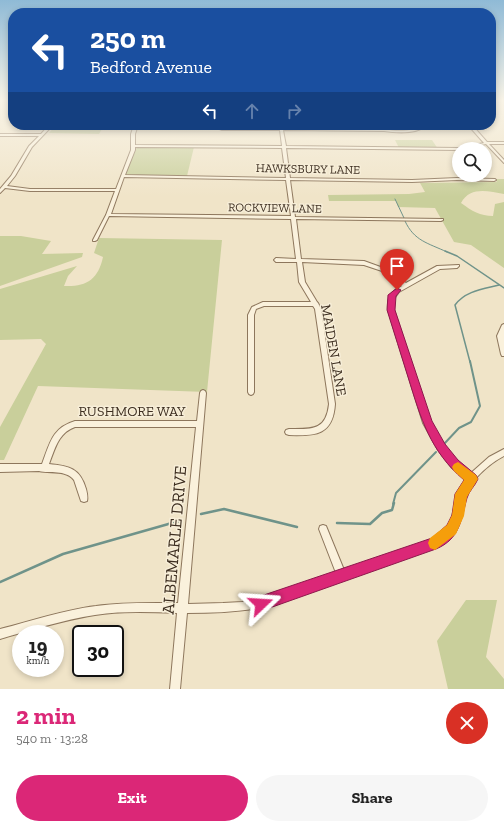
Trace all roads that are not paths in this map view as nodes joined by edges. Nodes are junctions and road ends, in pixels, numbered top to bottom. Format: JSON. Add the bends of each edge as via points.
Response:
{"nodes":[{"id":1,"x":133,"y":133,"type":"edge"},
{"id":2,"x":282,"y":133,"type":"edge"},
{"id":3,"x":478,"y":133,"type":"edge"},
{"id":4,"x":0,"y":135,"type":"edge"},
{"id":5,"x":41,"y":135,"type":"joint"},
{"id":6,"x":486,"y":142,"type":"edge"},
{"id":7,"x":492,"y":143,"type":"edge"},
{"id":8,"x":504,"y":143,"type":"edge"},
{"id":9,"x":134,"y":146,"type":"junction"},
{"id":10,"x":284,"y":148,"type":"junction"},
{"id":11,"x":452,"y":149,"type":"edge"},
{"id":12,"x":492,"y":149,"type":"edge"},
{"id":13,"x":504,"y":162,"type":"edge"},
{"id":14,"x":122,"y":176,"type":"junction"},
{"id":15,"x":287,"y":179,"type":"junction"},
{"id":16,"x":494,"y":180,"type":"dead end"},
{"id":17,"x":5,"y":187,"type":"junction"},
{"id":18,"x":117,"y":190,"type":"junction"},
{"id":19,"x":0,"y":192,"type":"edge"},
{"id":20,"x":108,"y":214,"type":"junction"},
{"id":21,"x":293,"y":218,"type":"junction"},
{"id":22,"x":441,"y":220,"type":"dead end"},
{"id":23,"x":95,"y":240,"type":"dead end"},
{"id":24,"x":276,"y":260,"type":"dead end"},
{"id":25,"x":299,"y":260,"type":"junction"},
{"id":26,"x":457,"y":266,"type":"dead end"},
{"id":27,"x":405,"y":285,"type":"junction"},
{"id":28,"x":316,"y":304,"type":"junction"},
{"id":29,"x":504,"y":326,"type":"edge"},
{"id":30,"x":504,"y":354,"type":"edge"},
{"id":31,"x":251,"y":392,"type":"dead end"},
{"id":32,"x":203,"y":393,"type":"dead end"},
{"id":33,"x":199,"y":424,"type":"junction"},
{"id":34,"x":289,"y":432,"type":"dead end"},
{"id":35,"x":504,"y":452,"type":"edge"},
{"id":36,"x":0,"y":468,"type":"edge"},
{"id":37,"x":44,"y":469,"type":"junction"},
{"id":38,"x":472,"y":479,"type":"junction"},
{"id":39,"x":84,"y":498,"type":"dead end"},
{"id":40,"x":323,"y":529,"type":"dead end"},
{"id":41,"x":341,"y":574,"type":"junction"},
{"id":42,"x":182,"y":608,"type":"junction"},
{"id":43,"x":0,"y":634,"type":"edge"},
{"id":44,"x":175,"y":689,"type":"edge"}],
"edges":[{"from":1,"to":9,"type":"street"},
{"from":2,"to":10,"type":"street","name":"MAIDEN LANE"},
{"from":3,"to":6,"type":"street"},
{"from":4,"to":5,"type":"street"},
{"from":5,"to":17,"type":"street","via":[[26,153],[16,173]]},
{"from":7,"to":8,"type":"street"},
{"from":9,"to":10,"type":"street"},
{"from":9,"to":14,"type":"street"},
{"from":10,"to":11,"type":"street"},
{"from":10,"to":15,"type":"street","name":"MAIDEN LANE"},
{"from":12,"to":13,"type":"street"},
{"from":14,"to":15,"type":"street","name":"HAWKSBURY LANE"},
{"from":14,"to":18,"type":"street"},
{"from":15,"to":16,"type":"street","name":"HAWKSBURY LANE"},
{"from":15,"to":21,"type":"street","name":"MAIDEN LANE"},
{"from":17,"to":18,"type":"street","via":[[30,190]]},
{"from":17,"to":19,"type":"street"},
{"from":18,"to":20,"type":"street"},
{"from":20,"to":21,"type":"street","name":"ROCKVIEW LANE"},
{"from":20,"to":23,"type":"street"},
{"from":21,"to":22,"type":"street","name":"ROCKVIEW LANE"},
{"from":21,"to":25,"type":"street","name":"MAIDEN LANE"},
{"from":24,"to":25,"type":"street"},
{"from":25,"to":27,"type":"street","via":[[371,264]]},
{"from":25,"to":28,"type":"street","name":"MAIDEN LANE","via":[[302,282]]},
{"from":26,"to":27,"type":"street","via":[[439,267]]},
{"from":27,"to":38,"type":"street","via":[[392,295],[391,310],[427,423],[441,448],[454,464]]},
{"from":28,"to":31,"type":"street","via":[[263,304],[252,310]]},
{"from":28,"to":34,"type":"street","name":"MAIDEN LANE","via":[[332,398],[331,416],[328,423],[319,429],[306,433]]},
{"from":29,"to":30,"type":"street","via":[[500,336]]},
{"from":32,"to":33,"type":"street","name":"ALBEMARLE DRIVE"},
{"from":33,"to":37,"type":"street","name":"RUSHMORE WAY","via":[[67,425],[57,434]]},
{"from":33,"to":42,"type":"street","name":"ALBEMARLE DRIVE"},
{"from":35,"to":38,"type":"street","via":[[493,456]]},
{"from":36,"to":37,"type":"street"},
{"from":37,"to":39,"type":"street","via":[[61,470],[75,475]]},
{"from":38,"to":41,"type":"street","via":[[462,494],[458,516],[452,529],[436,543]]},
{"from":40,"to":41,"type":"street"},
{"from":41,"to":42,"type":"street","via":[[261,604]]},
{"from":42,"to":43,"type":"street","via":[[102,610]]},
{"from":42,"to":44,"type":"street","name":"ALBEMARLE DRIVE"}]}
